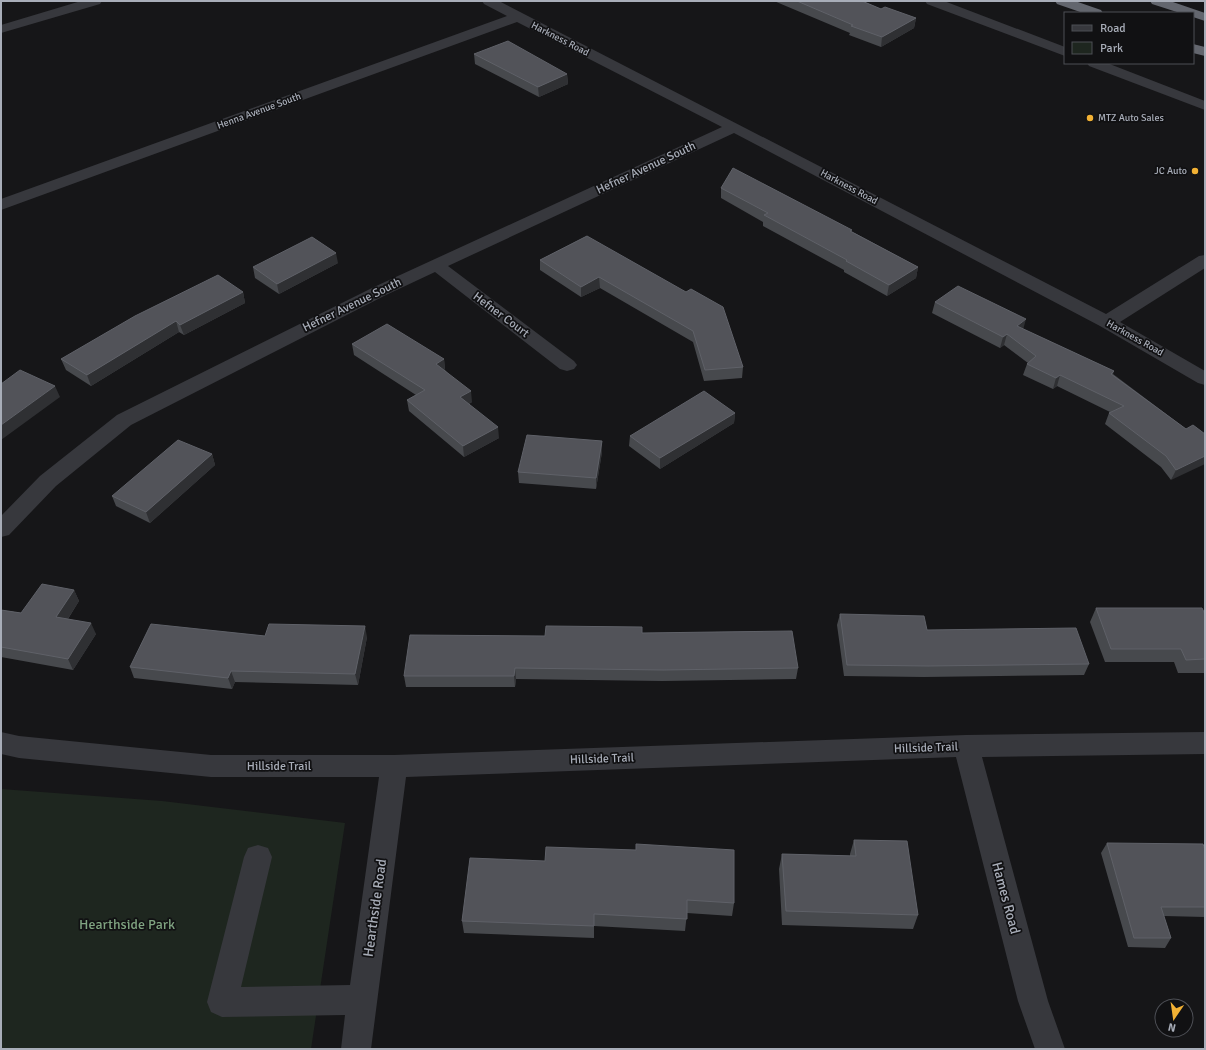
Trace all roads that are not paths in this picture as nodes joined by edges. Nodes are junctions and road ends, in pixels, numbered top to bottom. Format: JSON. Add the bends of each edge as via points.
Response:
{"nodes":[{"id":1,"x":94,"y":1,"type":"edge"},
{"id":2,"x":489,"y":1,"type":"edge"},
{"id":3,"x":932,"y":1,"type":"edge"},
{"id":4,"x":1062,"y":1,"type":"edge"},
{"id":5,"x":1157,"y":1,"type":"edge"},
{"id":6,"x":1093,"y":12,"type":"edge"},
{"id":7,"x":1190,"y":12,"type":"edge"},
{"id":8,"x":1194,"y":13,"type":"edge"},
{"id":9,"x":518,"y":17,"type":"junction"},
{"id":10,"x":1205,"y":17,"type":"edge"},
{"id":11,"x":1,"y":29,"type":"edge"},
{"id":12,"x":1194,"y":48,"type":"edge"},
{"id":13,"x":1064,"y":52,"type":"edge"},
{"id":14,"x":1205,"y":52,"type":"edge"},
{"id":15,"x":1097,"y":64,"type":"edge"},
{"id":16,"x":1205,"y":106,"type":"edge"},
{"id":17,"x":734,"y":127,"type":"junction"},
{"id":18,"x":1,"y":205,"type":"edge"},
{"id":19,"x":1205,"y":260,"type":"edge"},
{"id":20,"x":436,"y":265,"type":"junction"},
{"id":21,"x":1107,"y":322,"type":"junction"},
{"id":22,"x":567,"y":365,"type":"dead end"},
{"id":23,"x":1205,"y":379,"type":"edge"},
{"id":24,"x":1,"y":529,"type":"edge"},
{"id":25,"x":1205,"y":742,"type":"edge"},
{"id":26,"x":1,"y":743,"type":"edge"},
{"id":27,"x":966,"y":746,"type":"junction"},
{"id":28,"x":394,"y":766,"type":"junction"},
{"id":29,"x":258,"y":857,"type":"dead end"},
{"id":30,"x":362,"y":1000,"type":"junction"},
{"id":31,"x":356,"y":1049,"type":"edge"},
{"id":32,"x":1050,"y":1049,"type":"edge"}],
"edges":[{"from":1,"to":11,"type":"street"},
{"from":2,"to":9,"type":"street","name":"Harkness Road"},
{"from":3,"to":13,"type":"street"},
{"from":4,"to":6,"type":"highway"},
{"from":5,"to":7,"type":"highway"},
{"from":8,"to":10,"type":"highway"},
{"from":9,"to":17,"type":"street","name":"Harkness Road"},
{"from":9,"to":18,"type":"street","name":"Henna Avenue South"},
{"from":12,"to":14,"type":"highway"},
{"from":15,"to":16,"type":"street"},
{"from":17,"to":20,"type":"street","name":"Hefner Avenue South"},
{"from":17,"to":21,"type":"street","name":"Harkness Road"},
{"from":19,"to":21,"type":"street"},
{"from":20,"to":22,"type":"street","name":"Hefner Court"},
{"from":20,"to":24,"type":"street","name":"Hefner Avenue South","via":[[373,294],[124,420],[48,481]]},
{"from":21,"to":23,"type":"street","name":"Harkness Road"},
{"from":25,"to":27,"type":"street","name":"Hillside Trail"},
{"from":26,"to":28,"type":"street","name":"Hillside Trail","via":[[19,747],[211,766]]},
{"from":27,"to":28,"type":"street","name":"Hillside Trail"},
{"from":27,"to":32,"type":"street","name":"Hames Road","via":[[1033,1001]]},
{"from":28,"to":30,"type":"street","name":"Hearthside Road"},
{"from":29,"to":30,"type":"street","via":[[222,1002]]},
{"from":30,"to":31,"type":"street","name":"Hearthside Road"}]}
